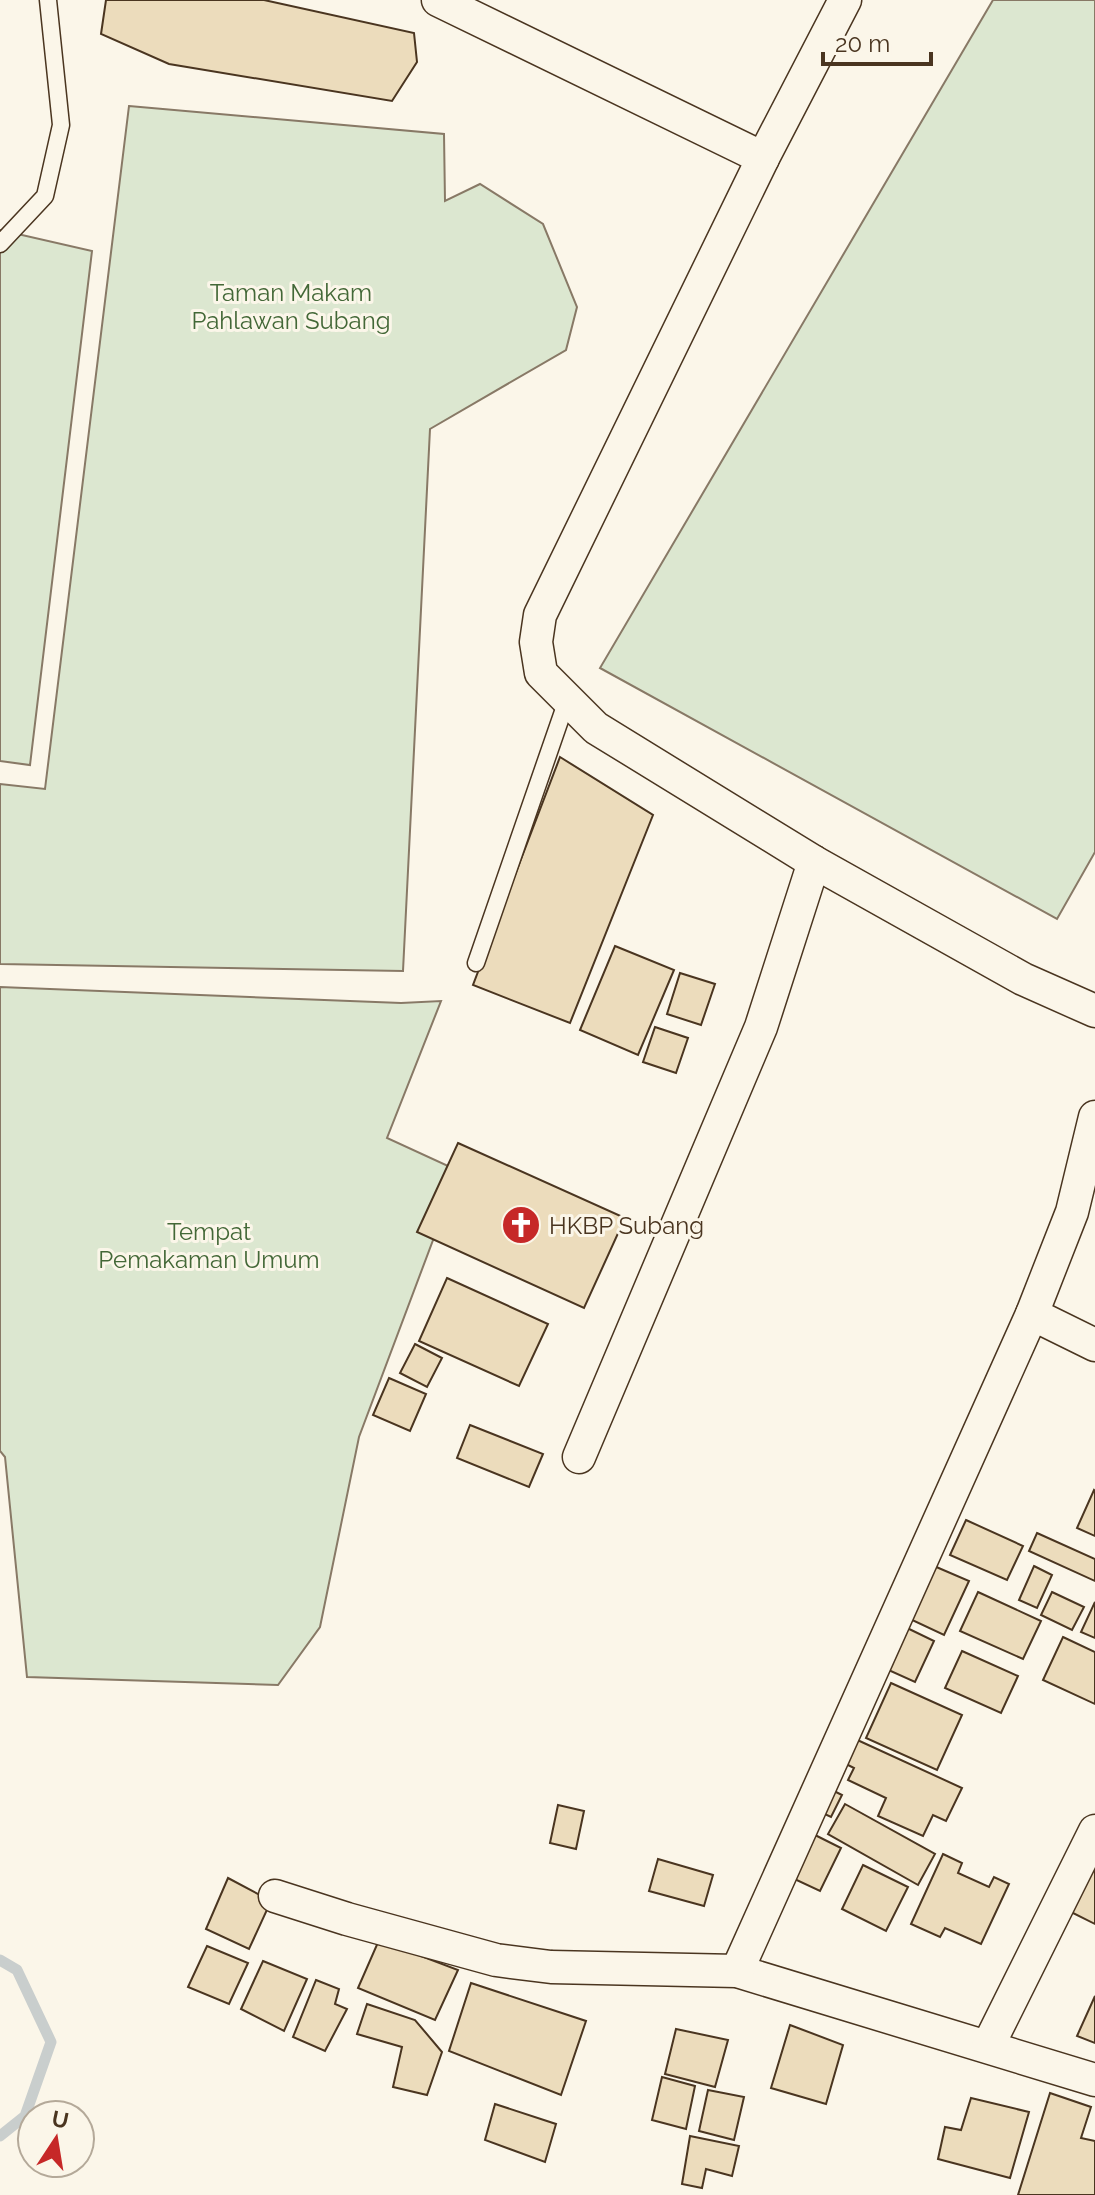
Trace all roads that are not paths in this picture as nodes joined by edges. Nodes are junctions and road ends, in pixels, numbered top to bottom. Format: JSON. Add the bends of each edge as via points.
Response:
{"nodes":[{"id":1,"x":48,"y":0,"type":"edge"},
{"id":2,"x":438,"y":0,"type":"edge"},
{"id":3,"x":845,"y":0,"type":"edge"},
{"id":4,"x":763,"y":158,"type":"junction"},
{"id":5,"x":0,"y":244,"type":"edge"},
{"id":6,"x":567,"y":700,"type":"junction"},
{"id":7,"x":814,"y":862,"type":"junction"},
{"id":8,"x":476,"y":963,"type":"dead end"},
{"id":9,"x":1095,"y":1011,"type":"edge"},
{"id":10,"x":1095,"y":1117,"type":"edge"},
{"id":11,"x":1032,"y":1314,"type":"junction"},
{"id":12,"x":1095,"y":1345,"type":"edge"},
{"id":13,"x":579,"y":1457,"type":"dead end"},
{"id":14,"x":1095,"y":1831,"type":"edge"},
{"id":15,"x":275,"y":1896,"type":"dead end"},
{"id":16,"x":737,"y":1971,"type":"junction"},
{"id":17,"x":988,"y":2046,"type":"junction"},
{"id":18,"x":1095,"y":2080,"type":"edge"}],
"edges":[{"from":1,"to":5,"type":"lane","via":[[61,125],[45,196]]},
{"from":2,"to":4,"type":"street"},
{"from":3,"to":4,"type":"street"},
{"from":4,"to":6,"type":"street","via":[[540,615],[536,642],[541,673]]},
{"from":6,"to":7,"type":"street","via":[[596,728]]},
{"from":6,"to":8,"type":"lane"},
{"from":7,"to":9,"type":"street","via":[[1023,979]]},
{"from":7,"to":13,"type":"street","via":[[761,1027]]},
{"from":10,"to":11,"type":"street","via":[[1072,1212]]},
{"from":11,"to":12,"type":"street"},
{"from":11,"to":16,"type":"street"},
{"from":14,"to":17,"type":"street"},
{"from":15,"to":16,"type":"street","via":[[496,1960],[551,1967]]},
{"from":16,"to":17,"type":"street"},
{"from":17,"to":18,"type":"street"}]}
